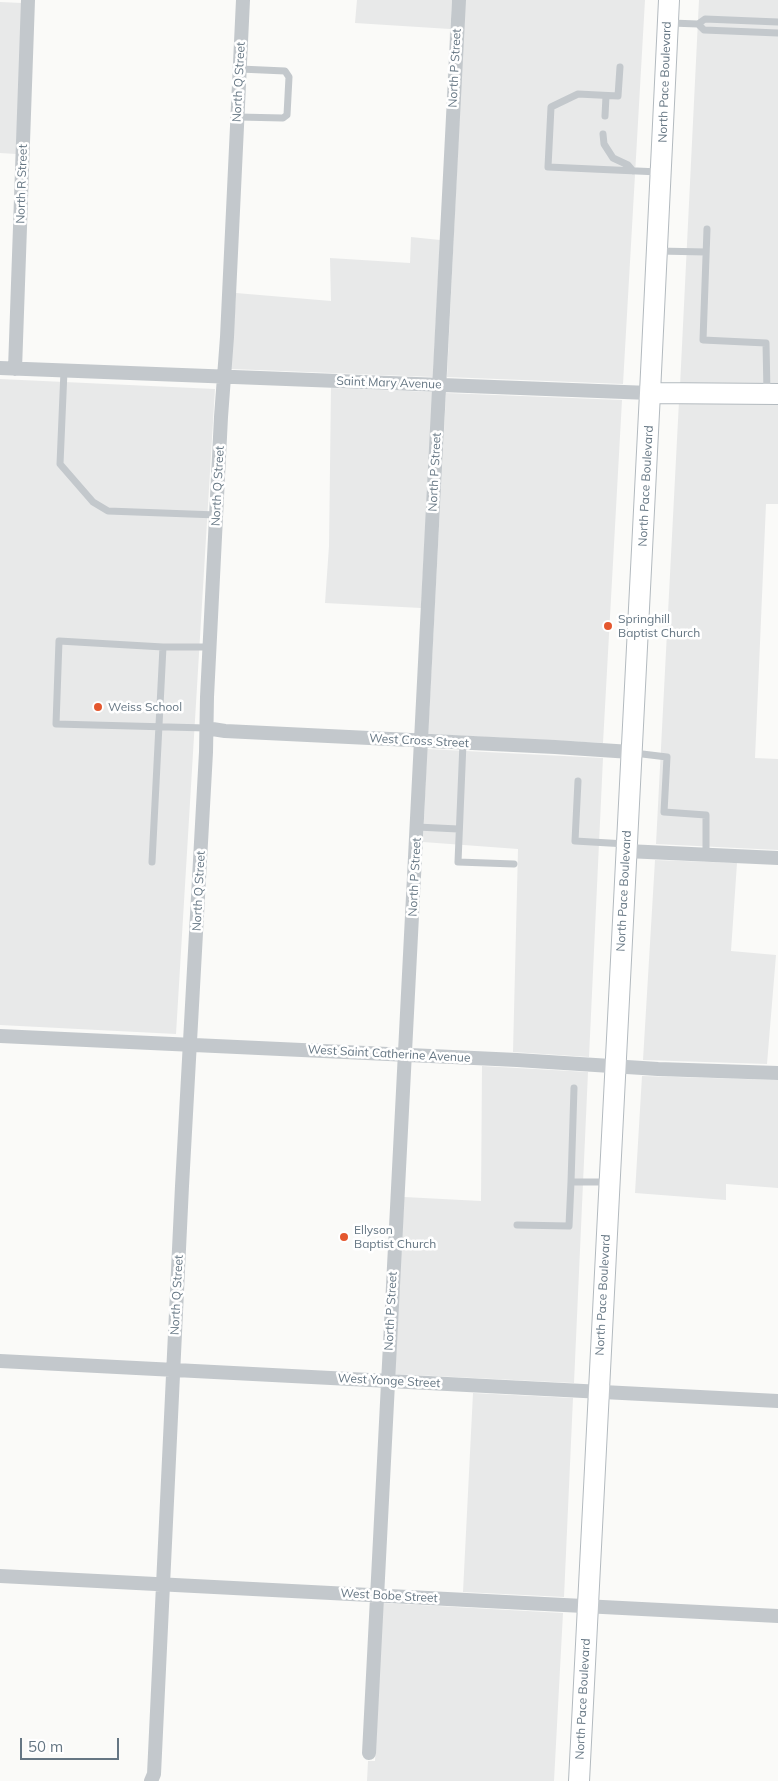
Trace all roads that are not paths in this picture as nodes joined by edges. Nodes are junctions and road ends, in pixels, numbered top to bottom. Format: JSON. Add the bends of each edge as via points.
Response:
{"nodes":[{"id":1,"x":28,"y":0,"type":"edge"},
{"id":2,"x":243,"y":0,"type":"edge"},
{"id":3,"x":459,"y":0,"type":"edge"},
{"id":4,"x":669,"y":0,"type":"edge"},
{"id":5,"x":740,"y":20,"type":"junction"},
{"id":6,"x":778,"y":22,"type":"edge"},
{"id":7,"x":668,"y":23,"type":"junction"},
{"id":8,"x":698,"y":24,"type":"junction"},
{"id":9,"x":739,"y":31,"type":"junction"},
{"id":10,"x":778,"y":33,"type":"edge"},
{"id":11,"x":620,"y":67,"type":"dead end"},
{"id":12,"x":240,"y":69,"type":"junction"},
{"id":13,"x":606,"y":96,"type":"junction"},
{"id":14,"x":605,"y":116,"type":"dead end"},
{"id":15,"x":238,"y":117,"type":"junction"},
{"id":16,"x":603,"y":134,"type":"dead end"},
{"id":17,"x":633,"y":171,"type":"junction"},
{"id":18,"x":662,"y":172,"type":"junction"},
{"id":19,"x":707,"y":229,"type":"dead end"},
{"id":20,"x":658,"y":251,"type":"junction"},
{"id":21,"x":706,"y":252,"type":"junction"},
{"id":22,"x":0,"y":368,"type":"edge"},
{"id":23,"x":15,"y":369,"type":"junction"},
{"id":24,"x":64,"y":371,"type":"junction"},
{"id":25,"x":224,"y":377,"type":"junction"},
{"id":26,"x":440,"y":385,"type":"junction"},
{"id":27,"x":650,"y":393,"type":"junction"},
{"id":28,"x":772,"y":394,"type":"edge"},
{"id":29,"x":216,"y":515,"type":"junction"},
{"id":30,"x":163,"y":647,"type":"junction"},
{"id":31,"x":210,"y":647,"type":"junction"},
{"id":32,"x":159,"y":727,"type":"junction"},
{"id":33,"x":206,"y":728,"type":"junction"},
{"id":34,"x":421,"y":741,"type":"junction"},
{"id":35,"x":463,"y":743,"type":"junction"},
{"id":36,"x":631,"y":752,"type":"junction"},
{"id":37,"x":578,"y":781,"type":"dead end"},
{"id":38,"x":417,"y":828,"type":"junction"},
{"id":39,"x":458,"y":829,"type":"junction"},
{"id":40,"x":627,"y":847,"type":"junction"},
{"id":41,"x":706,"y":854,"type":"junction"},
{"id":42,"x":778,"y":858,"type":"edge"},
{"id":43,"x":152,"y":862,"type":"dead end"},
{"id":44,"x":514,"y":864,"type":"dead end"},
{"id":45,"x":0,"y":1036,"type":"edge"},
{"id":46,"x":191,"y":1045,"type":"junction"},
{"id":47,"x":405,"y":1055,"type":"junction"},
{"id":48,"x":615,"y":1066,"type":"junction"},
{"id":49,"x":778,"y":1073,"type":"edge"},
{"id":50,"x":574,"y":1088,"type":"dead end"},
{"id":51,"x":571,"y":1182,"type":"junction"},
{"id":52,"x":609,"y":1182,"type":"junction"},
{"id":53,"x":517,"y":1225,"type":"dead end"},
{"id":54,"x":0,"y":1360,"type":"edge"},
{"id":55,"x":174,"y":1370,"type":"junction"},
{"id":56,"x":388,"y":1381,"type":"junction"},
{"id":57,"x":599,"y":1391,"type":"junction"},
{"id":58,"x":778,"y":1401,"type":"edge"},
{"id":59,"x":0,"y":1576,"type":"edge"},
{"id":60,"x":164,"y":1584,"type":"junction"},
{"id":61,"x":376,"y":1595,"type":"junction"},
{"id":62,"x":588,"y":1606,"type":"junction"},
{"id":63,"x":778,"y":1616,"type":"edge"},
{"id":64,"x":369,"y":1753,"type":"dead end"},
{"id":65,"x":151,"y":1781,"type":"edge"},
{"id":66,"x":578,"y":1781,"type":"edge"}],
"edges":[{"from":1,"to":23,"type":"street","name":"North R Street"},
{"from":2,"to":12,"type":"street","name":"North Q Street"},
{"from":3,"to":26,"type":"street","name":"North P Street"},
{"from":4,"to":7,"type":"main road","name":"North Pace Boulevard"},
{"from":5,"to":6,"type":"lane"},
{"from":5,"to":8,"type":"lane","via":[[705,19]]},
{"from":5,"to":9,"type":"lane"},
{"from":7,"to":8,"type":"lane"},
{"from":7,"to":18,"type":"main road","name":"North Pace Boulevard"},
{"from":8,"to":9,"type":"lane","via":[[704,30]]},
{"from":9,"to":10,"type":"lane"},
{"from":11,"to":13,"type":"lane","via":[[618,96]]},
{"from":12,"to":15,"type":"street","name":"North Q Street"},
{"from":12,"to":15,"type":"lane","via":[[285,71],[289,77],[287,115],[283,118]]},
{"from":13,"to":14,"type":"lane"},
{"from":13,"to":17,"type":"lane","via":[[578,94],[551,106],[548,166]]},
{"from":15,"to":25,"type":"street","name":"North Q Street"},
{"from":16,"to":17,"type":"lane","via":[[604,144],[613,158]]},
{"from":17,"to":18,"type":"lane"},
{"from":18,"to":20,"type":"main road","name":"North Pace Boulevard"},
{"from":19,"to":21,"type":"lane"},
{"from":20,"to":21,"type":"lane"},
{"from":20,"to":27,"type":"main road","name":"North Pace Boulevard"},
{"from":21,"to":28,"type":"lane","via":[[703,340],[766,343]]},
{"from":22,"to":23,"type":"street","name":"Saint Mary Avenue"},
{"from":23,"to":24,"type":"street","name":"Saint Mary Avenue"},
{"from":24,"to":25,"type":"street","name":"Saint Mary Avenue"},
{"from":24,"to":29,"type":"lane","via":[[60,464],[92,502],[108,511]]},
{"from":25,"to":26,"type":"street","name":"Saint Mary Avenue"},
{"from":25,"to":29,"type":"street","name":"North Q Street"},
{"from":26,"to":27,"type":"street","name":"Saint Mary Avenue"},
{"from":26,"to":34,"type":"street","name":"North P Street"},
{"from":27,"to":28,"type":"main road","name":"Saint Mary Avenue"},
{"from":27,"to":36,"type":"main road","name":"North Pace Boulevard"},
{"from":29,"to":31,"type":"street","name":"North Q Street"},
{"from":30,"to":31,"type":"lane"},
{"from":30,"to":32,"type":"lane"},
{"from":30,"to":32,"type":"lane","via":[[59,641],[56,724]]},
{"from":31,"to":33,"type":"street","name":"North Q Street"},
{"from":32,"to":33,"type":"lane"},
{"from":32,"to":43,"type":"lane"},
{"from":33,"to":34,"type":"street","name":"West Cross Street"},
{"from":33,"to":46,"type":"street","name":"North Q Street"},
{"from":34,"to":35,"type":"street","name":"West Cross Street"},
{"from":34,"to":38,"type":"street","name":"North P Street"},
{"from":35,"to":36,"type":"street","name":"West Cross Street"},
{"from":35,"to":39,"type":"lane"},
{"from":36,"to":40,"type":"main road","name":"North Pace Boulevard"},
{"from":36,"to":41,"type":"lane","via":[[667,757],[664,812],[706,815]]},
{"from":37,"to":40,"type":"lane","via":[[575,841]]},
{"from":38,"to":39,"type":"lane"},
{"from":38,"to":47,"type":"street","name":"North P Street"},
{"from":39,"to":44,"type":"lane","via":[[458,862]]},
{"from":40,"to":41,"type":"street"},
{"from":40,"to":48,"type":"main road","name":"North Pace Boulevard"},
{"from":41,"to":42,"type":"street"},
{"from":45,"to":46,"type":"street","name":"West Saint Catherine Avenue"},
{"from":46,"to":47,"type":"street","name":"West Saint Catherine Avenue"},
{"from":46,"to":55,"type":"street","name":"North Q Street"},
{"from":47,"to":48,"type":"street","name":"West Saint Catherine Avenue"},
{"from":47,"to":56,"type":"street","name":"North P Street"},
{"from":48,"to":49,"type":"street","name":"West Saint Catherine Avenue"},
{"from":48,"to":52,"type":"main road","name":"North Pace Boulevard"},
{"from":50,"to":51,"type":"lane"},
{"from":51,"to":52,"type":"lane"},
{"from":51,"to":53,"type":"lane","via":[[569,1226]]},
{"from":52,"to":57,"type":"main road","name":"North Pace Boulevard"},
{"from":54,"to":55,"type":"street","name":"West Yonge Street"},
{"from":55,"to":56,"type":"street","name":"West Yonge Street"},
{"from":55,"to":60,"type":"street","name":"North Q Street"},
{"from":56,"to":57,"type":"street","name":"West Yonge Street"},
{"from":56,"to":61,"type":"street","name":"North P Street"},
{"from":57,"to":58,"type":"street","name":"West Yonge Street"},
{"from":57,"to":62,"type":"main road","name":"North Pace Boulevard"},
{"from":59,"to":60,"type":"street","name":"West Bobe Street"},
{"from":60,"to":61,"type":"street","name":"West Bobe Street"},
{"from":60,"to":65,"type":"street","name":"North Q Street","via":[[154,1774]]},
{"from":61,"to":62,"type":"street","name":"West Bobe Street"},
{"from":61,"to":64,"type":"street","name":"North P Street"},
{"from":62,"to":63,"type":"street","name":"West Bobe Street"},
{"from":62,"to":66,"type":"main road","name":"North Pace Boulevard"}]}
